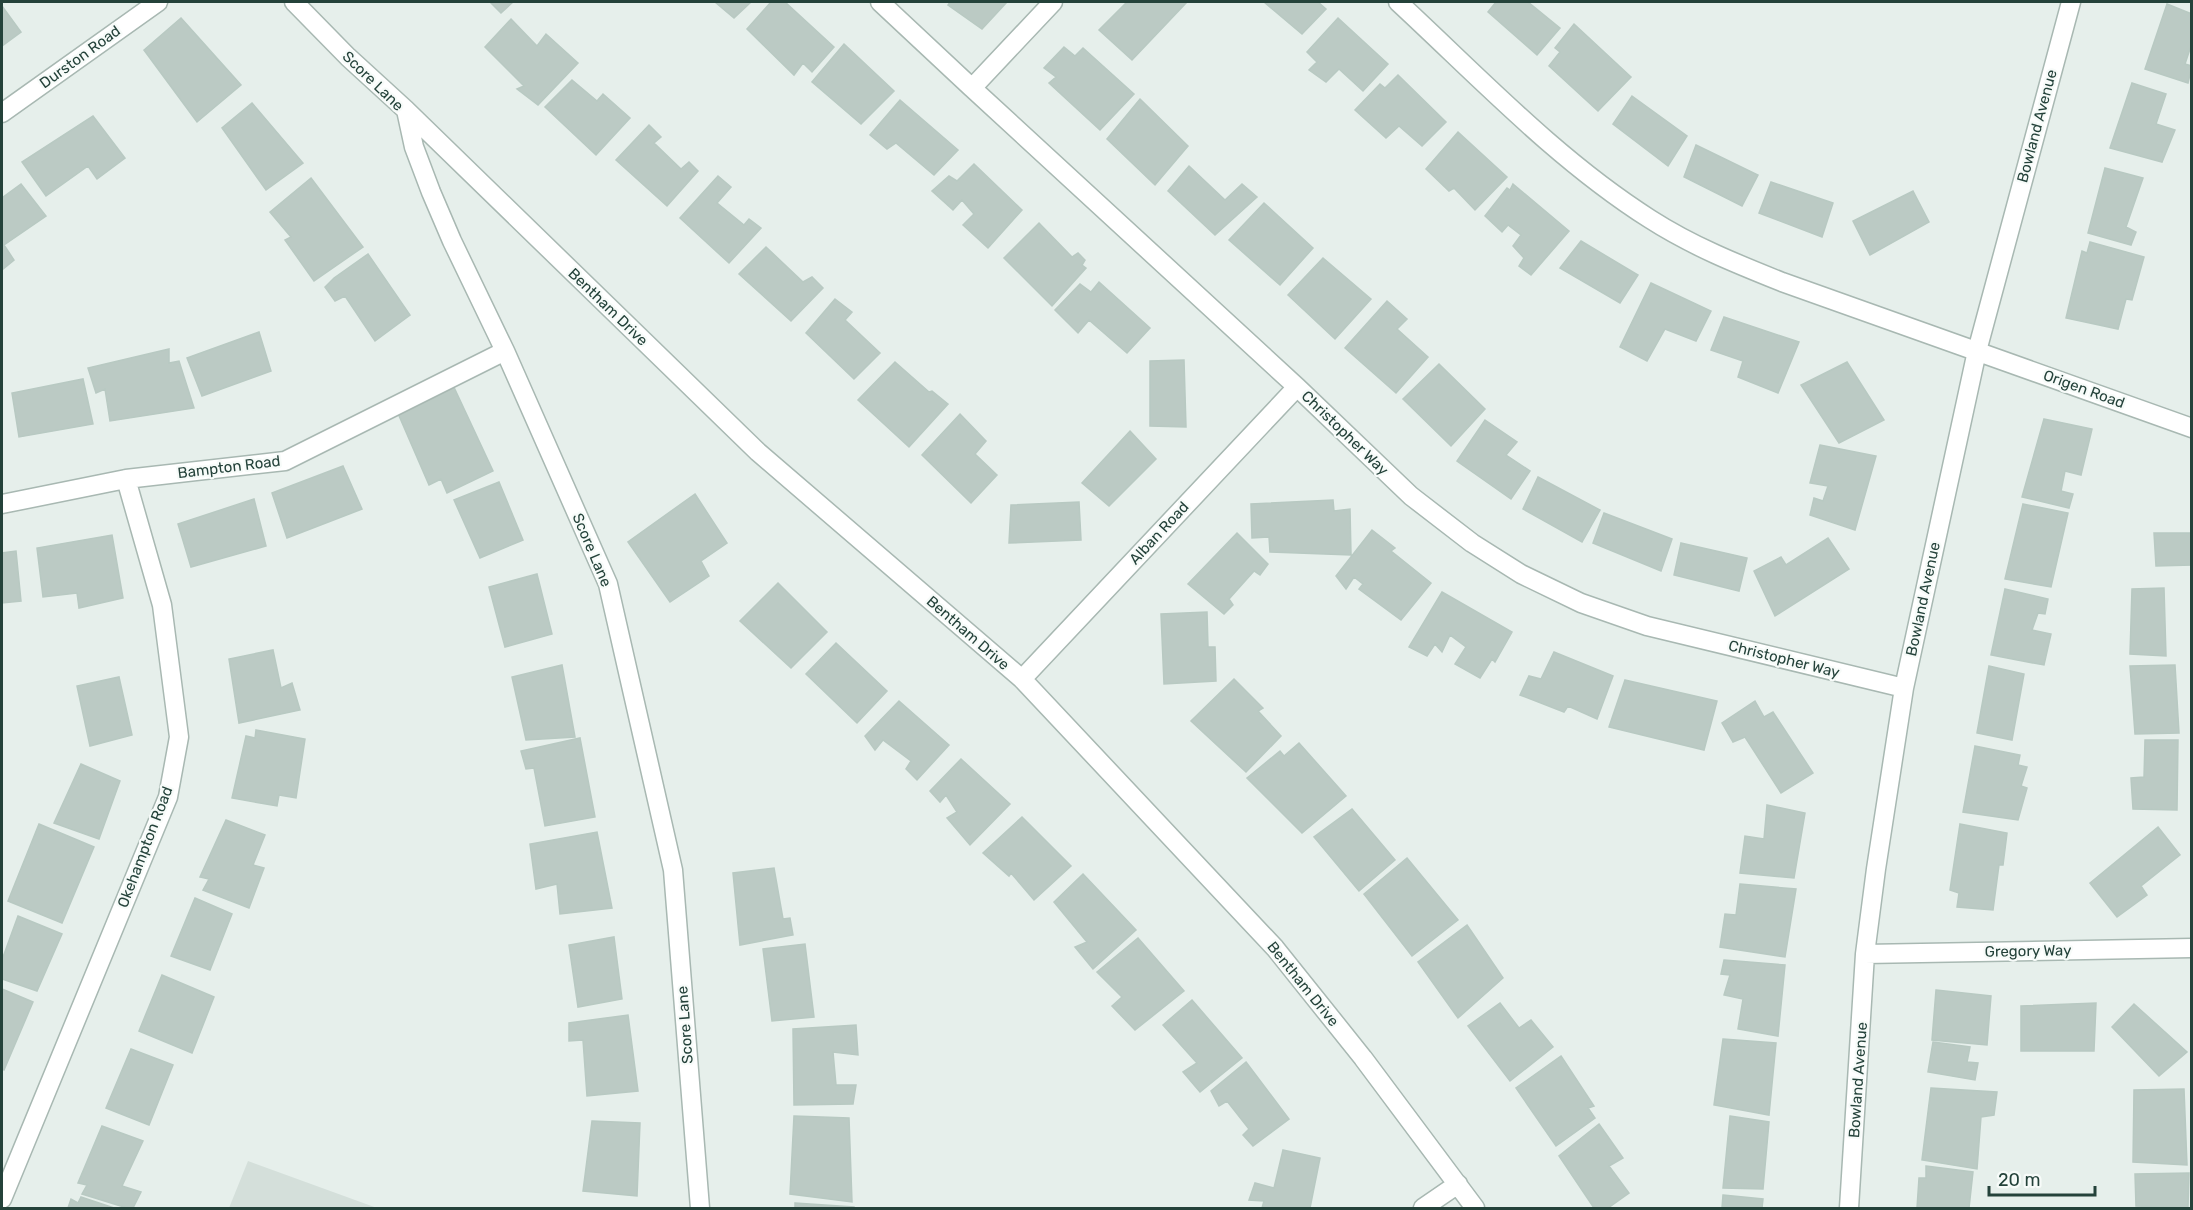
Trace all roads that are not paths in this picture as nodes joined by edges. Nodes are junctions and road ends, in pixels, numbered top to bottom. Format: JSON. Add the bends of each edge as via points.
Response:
{"nodes":[{"id":1,"x":158,"y":2,"type":"edge"},
{"id":2,"x":294,"y":2,"type":"edge"},
{"id":3,"x":880,"y":2,"type":"edge"},
{"id":4,"x":1053,"y":2,"type":"edge"},
{"id":5,"x":1398,"y":2,"type":"edge"},
{"id":6,"x":2071,"y":2,"type":"edge"},
{"id":7,"x":972,"y":88,"type":"junction"},
{"id":8,"x":406,"y":110,"type":"junction"},
{"id":9,"x":2,"y":113,"type":"edge"},
{"id":10,"x":505,"y":351,"type":"junction"},
{"id":11,"x":1977,"y":351,"type":"junction"},
{"id":12,"x":1297,"y":387,"type":"junction"},
{"id":13,"x":2192,"y":428,"type":"edge"},
{"id":14,"x":126,"y":479,"type":"junction"},
{"id":15,"x":2,"y":504,"type":"edge"},
{"id":16,"x":1022,"y":679,"type":"junction"},
{"id":17,"x":1904,"y":688,"type":"junction"},
{"id":18,"x":2192,"y":948,"type":"edge"},
{"id":19,"x":1865,"y":954,"type":"junction"},
{"id":20,"x":1458,"y":1184,"type":"junction"},
{"id":21,"x":2,"y":1199,"type":"edge"},
{"id":22,"x":700,"y":1209,"type":"edge"},
{"id":23,"x":1423,"y":1209,"type":"edge"},
{"id":24,"x":1475,"y":1209,"type":"edge"},
{"id":25,"x":1850,"y":1209,"type":"edge"}],
"edges":[{"from":1,"to":9,"type":"street","name":"Durston Road"},
{"from":2,"to":8,"type":"street","name":"Score Lane"},
{"from":3,"to":7,"type":"street","name":"Christopher Way"},
{"from":4,"to":7,"type":"street"},
{"from":5,"to":11,"type":"street","via":[[1571,162],[1651,220],[1733,263]]},
{"from":6,"to":11,"type":"street","name":"Bowland Avenue"},
{"from":7,"to":12,"type":"street","name":"Christopher Way"},
{"from":8,"to":10,"type":"street","name":"Score Lane","via":[[414,147],[431,192]]},
{"from":8,"to":16,"type":"street","name":"Bentham Drive","via":[[758,452]]},
{"from":10,"to":14,"type":"street","name":"Bampton Road","via":[[285,461]]},
{"from":10,"to":22,"type":"street","name":"Score Lane","via":[[608,584],[671,858]]},
{"from":11,"to":13,"type":"street","name":"Origen Road"},
{"from":11,"to":17,"type":"street","name":"Bowland Avenue"},
{"from":12,"to":16,"type":"street","name":"Alban Road"},
{"from":12,"to":17,"type":"street","name":"Christopher Way","via":[[1411,496],[1472,543],[1521,574],[1581,603],[1647,626]]},
{"from":14,"to":15,"type":"street","name":"Bampton Road"},
{"from":14,"to":21,"type":"street","name":"Okehampton Road","via":[[162,605],[180,737],[168,797]]},
{"from":16,"to":20,"type":"street","name":"Bentham Drive","via":[[1275,948]]},
{"from":17,"to":19,"type":"street","name":"Bowland Avenue"},
{"from":18,"to":19,"type":"street","name":"Gregory Way"},
{"from":19,"to":25,"type":"street","name":"Bowland Avenue"},
{"from":20,"to":23,"type":"street"},
{"from":20,"to":24,"type":"street","name":"Bentham Drive"}]}
